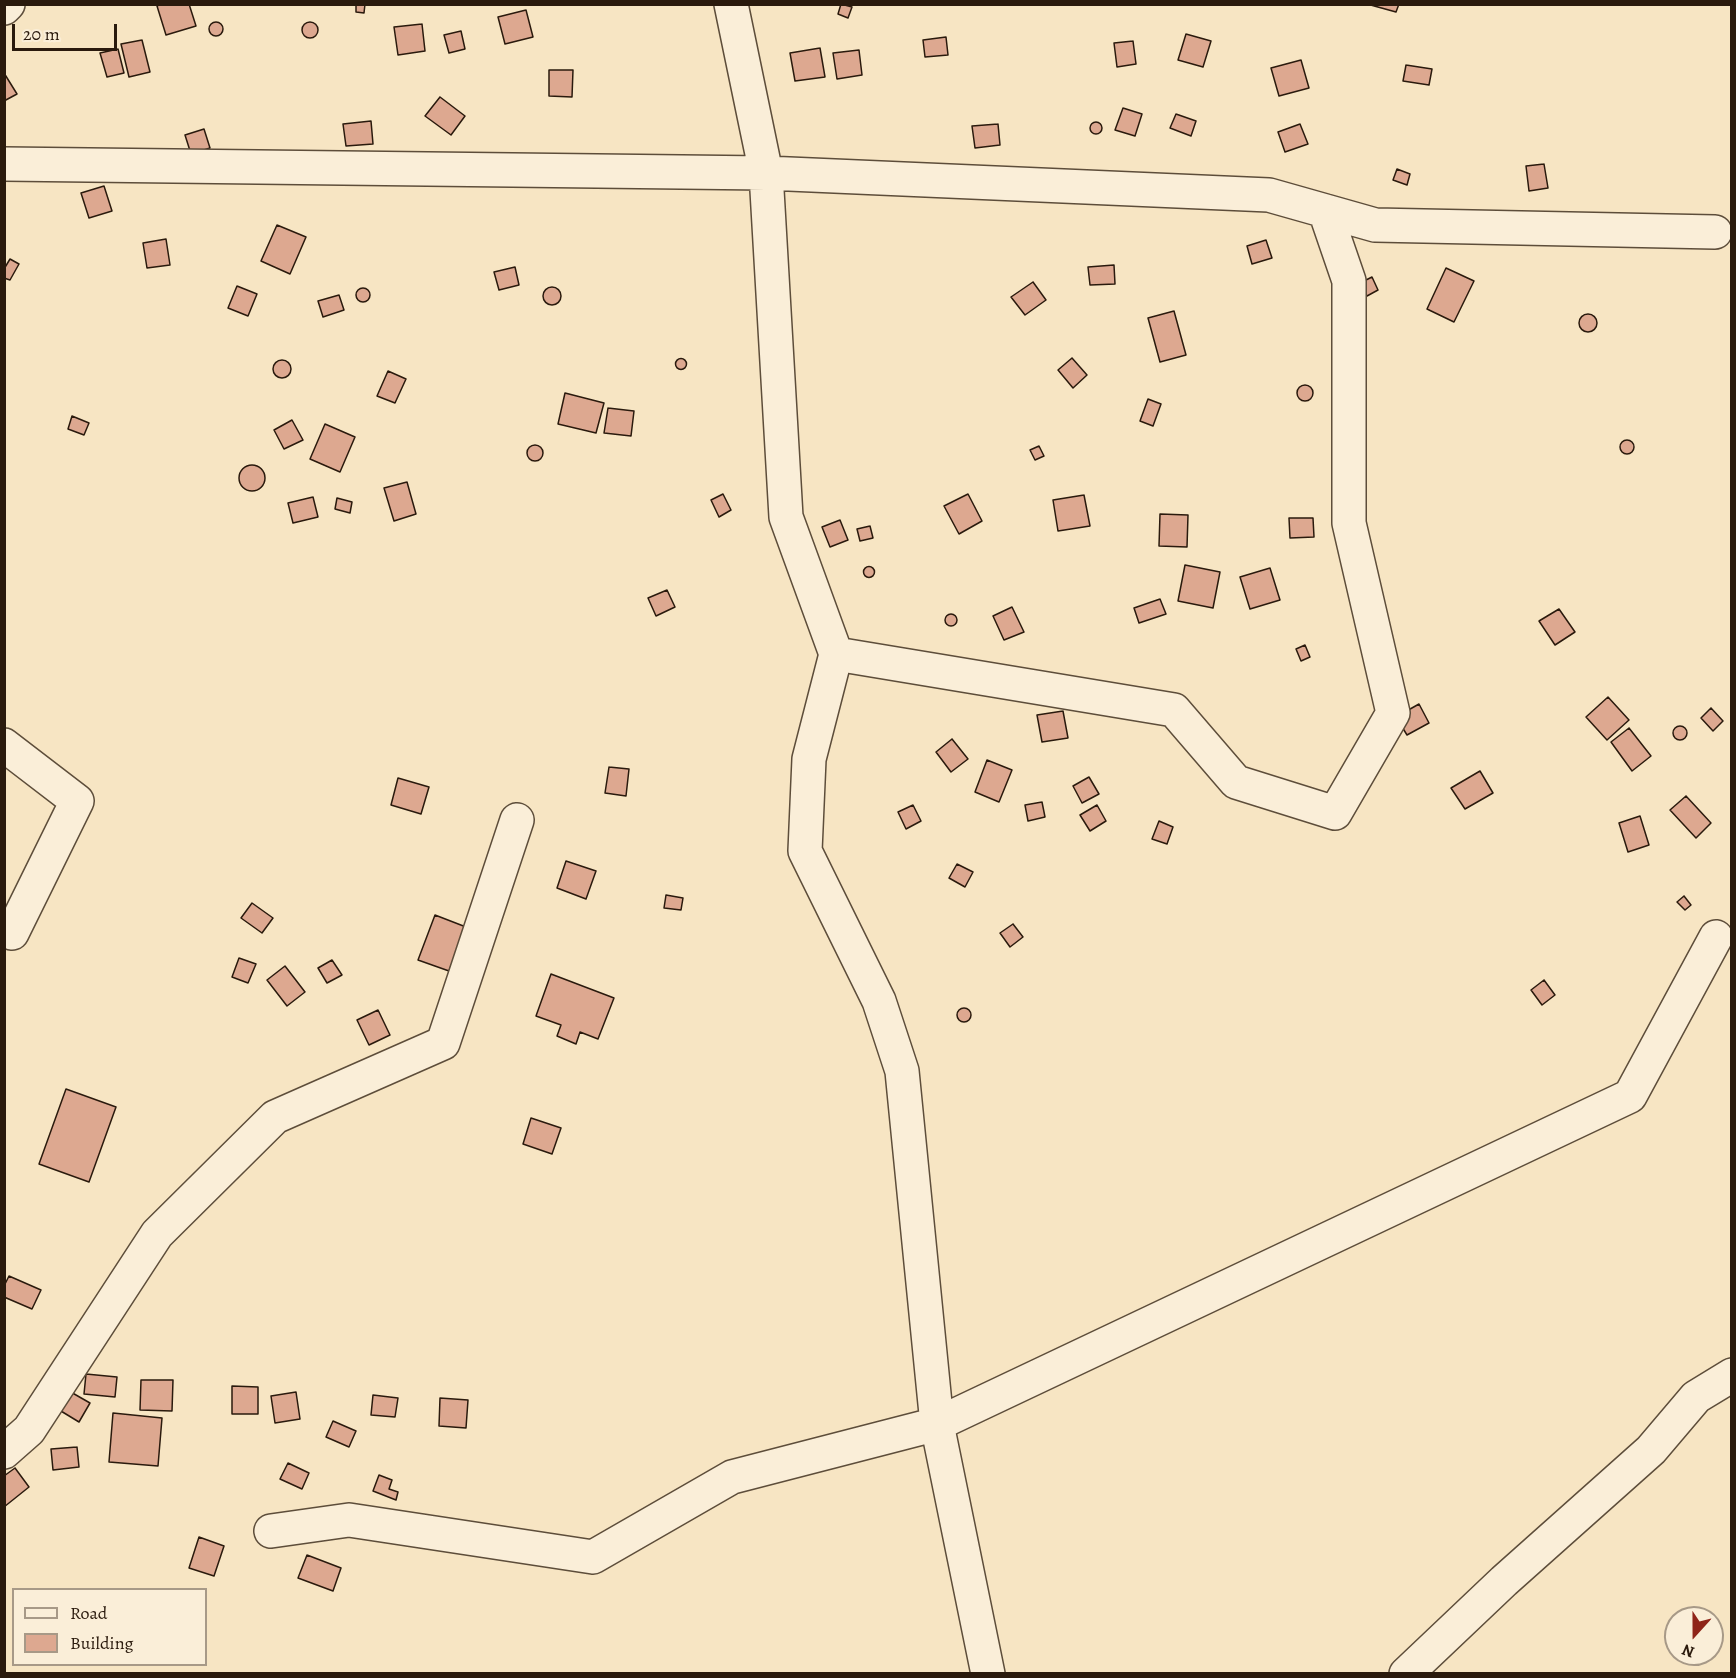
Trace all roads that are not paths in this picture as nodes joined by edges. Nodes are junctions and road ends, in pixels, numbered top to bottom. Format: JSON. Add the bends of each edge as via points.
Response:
{"nodes":[{"id":1,"x":8,"y":4,"type":"edge"},
{"id":2,"x":731,"y":4,"type":"edge"},
{"id":3,"x":4,"y":8,"type":"edge"},
{"id":4,"x":4,"y":164,"type":"edge"},
{"id":5,"x":766,"y":173,"type":"junction"},
{"id":6,"x":1325,"y":211,"type":"junction"},
{"id":7,"x":1715,"y":232,"type":"dead end"},
{"id":8,"x":836,"y":654,"type":"junction"},
{"id":9,"x":4,"y":745,"type":"edge"},
{"id":10,"x":517,"y":820,"type":"dead end"},
{"id":11,"x":12,"y":933,"type":"dead end"},
{"id":12,"x":1716,"y":937,"type":"dead end"},
{"id":13,"x":1731,"y":1375,"type":"edge"},
{"id":14,"x":937,"y":1424,"type":"junction"},
{"id":15,"x":4,"y":1452,"type":"edge"},
{"id":16,"x":271,"y":1531,"type":"dead end"},
{"id":17,"x":988,"y":1674,"type":"edge"},
{"id":18,"x":1406,"y":1674,"type":"edge"}],
"edges":[{"from":1,"to":3,"type":"street"},
{"from":2,"to":5,"type":"street"},
{"from":4,"to":5,"type":"street"},
{"from":5,"to":6,"type":"street","via":[[1269,195]]},
{"from":5,"to":8,"type":"street","via":[[786,517]]},
{"from":6,"to":7,"type":"street","via":[[1375,225]]},
{"from":6,"to":8,"type":"street","via":[[1348,281],[1349,523],[1393,713],[1335,813],[1236,782],[1174,710]]},
{"from":8,"to":14,"type":"street","via":[[809,759],[805,851],[879,1001],[902,1071]]},
{"from":9,"to":11,"type":"street","via":[[77,801]]},
{"from":10,"to":15,"type":"street","via":[[443,1043],[275,1117],[157,1234],[29,1430]]},
{"from":12,"to":14,"type":"street","via":[[1630,1096]]},
{"from":13,"to":18,"type":"street","via":[[1696,1397],[1652,1450]]},
{"from":14,"to":16,"type":"street","via":[[732,1477],[593,1557],[349,1520]]},
{"from":14,"to":17,"type":"street"}]}
